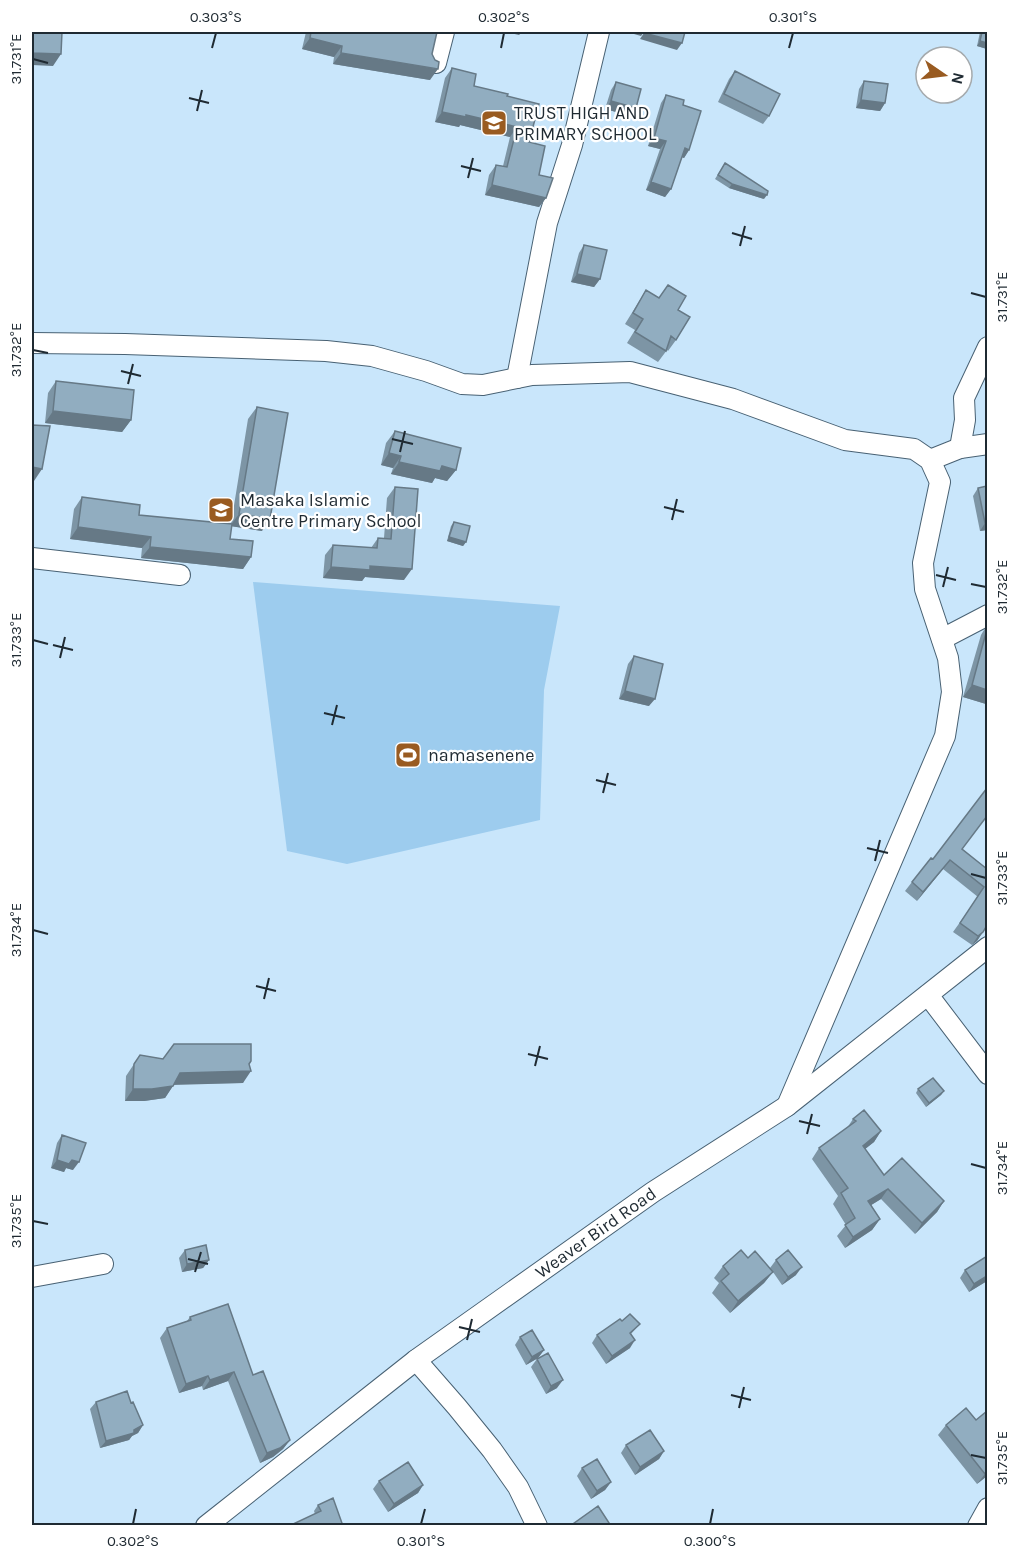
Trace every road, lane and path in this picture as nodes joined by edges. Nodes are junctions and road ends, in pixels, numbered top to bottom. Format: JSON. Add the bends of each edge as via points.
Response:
{"nodes":[{"id":1,"x":444,"y":32,"type":"edge"},
{"id":2,"x":599,"y":32,"type":"edge"},
{"id":3,"x":436,"y":63,"type":"edge"},
{"id":4,"x":32,"y":343,"type":"edge"},
{"id":5,"x":987,"y":347,"type":"edge"},
{"id":6,"x":517,"y":378,"type":"junction"},
{"id":7,"x":987,"y":444,"type":"edge"},
{"id":8,"x":960,"y":448,"type":"junction"},
{"id":9,"x":930,"y":460,"type":"junction"},
{"id":10,"x":32,"y":558,"type":"edge"},
{"id":11,"x":180,"y":575,"type":"dead end"},
{"id":12,"x":987,"y":615,"type":"edge"},
{"id":13,"x":942,"y":639,"type":"junction"},
{"id":14,"x":987,"y":947,"type":"edge"},
{"id":15,"x":927,"y":995,"type":"junction"},
{"id":16,"x":987,"y":1074,"type":"edge"},
{"id":17,"x":787,"y":1106,"type":"junction"},
{"id":18,"x":103,"y":1264,"type":"dead end"},
{"id":19,"x":32,"y":1277,"type":"edge"},
{"id":20,"x":416,"y":1360,"type":"junction"},
{"id":21,"x":987,"y":1508,"type":"edge"},
{"id":22,"x":206,"y":1526,"type":"edge"},
{"id":23,"x":537,"y":1526,"type":"edge"},
{"id":24,"x":978,"y":1526,"type":"edge"}],
"edges":[{"from":1,"to":3,"type":"street"},
{"from":2,"to":6,"type":"street","via":[[572,145],[547,223]]},
{"from":4,"to":6,"type":"street","via":[[326,351],[372,356],[462,384],[483,385]]},
{"from":5,"to":8,"type":"street","via":[[964,398]]},
{"from":6,"to":9,"type":"street","via":[[630,372],[733,399],[845,440],[914,449]]},
{"from":7,"to":8,"type":"street"},
{"from":8,"to":9,"type":"street"},
{"from":9,"to":13,"type":"street","via":[[940,482],[923,563],[925,589]]},
{"from":10,"to":11,"type":"street"},
{"from":12,"to":13,"type":"street"},
{"from":13,"to":17,"type":"street","via":[[952,692],[945,736]]},
{"from":14,"to":15,"type":"street","name":"Weaver Bird Road"},
{"from":15,"to":16,"type":"street"},
{"from":15,"to":17,"type":"street","name":"Weaver Bird Road"},
{"from":17,"to":20,"type":"street","name":"Weaver Bird Road","via":[[653,1192]]},
{"from":18,"to":19,"type":"street"},
{"from":20,"to":22,"type":"street","name":"Weaver Bird Road"},
{"from":20,"to":23,"type":"street","via":[[492,1450],[518,1487]]},
{"from":21,"to":24,"type":"street"}]}
